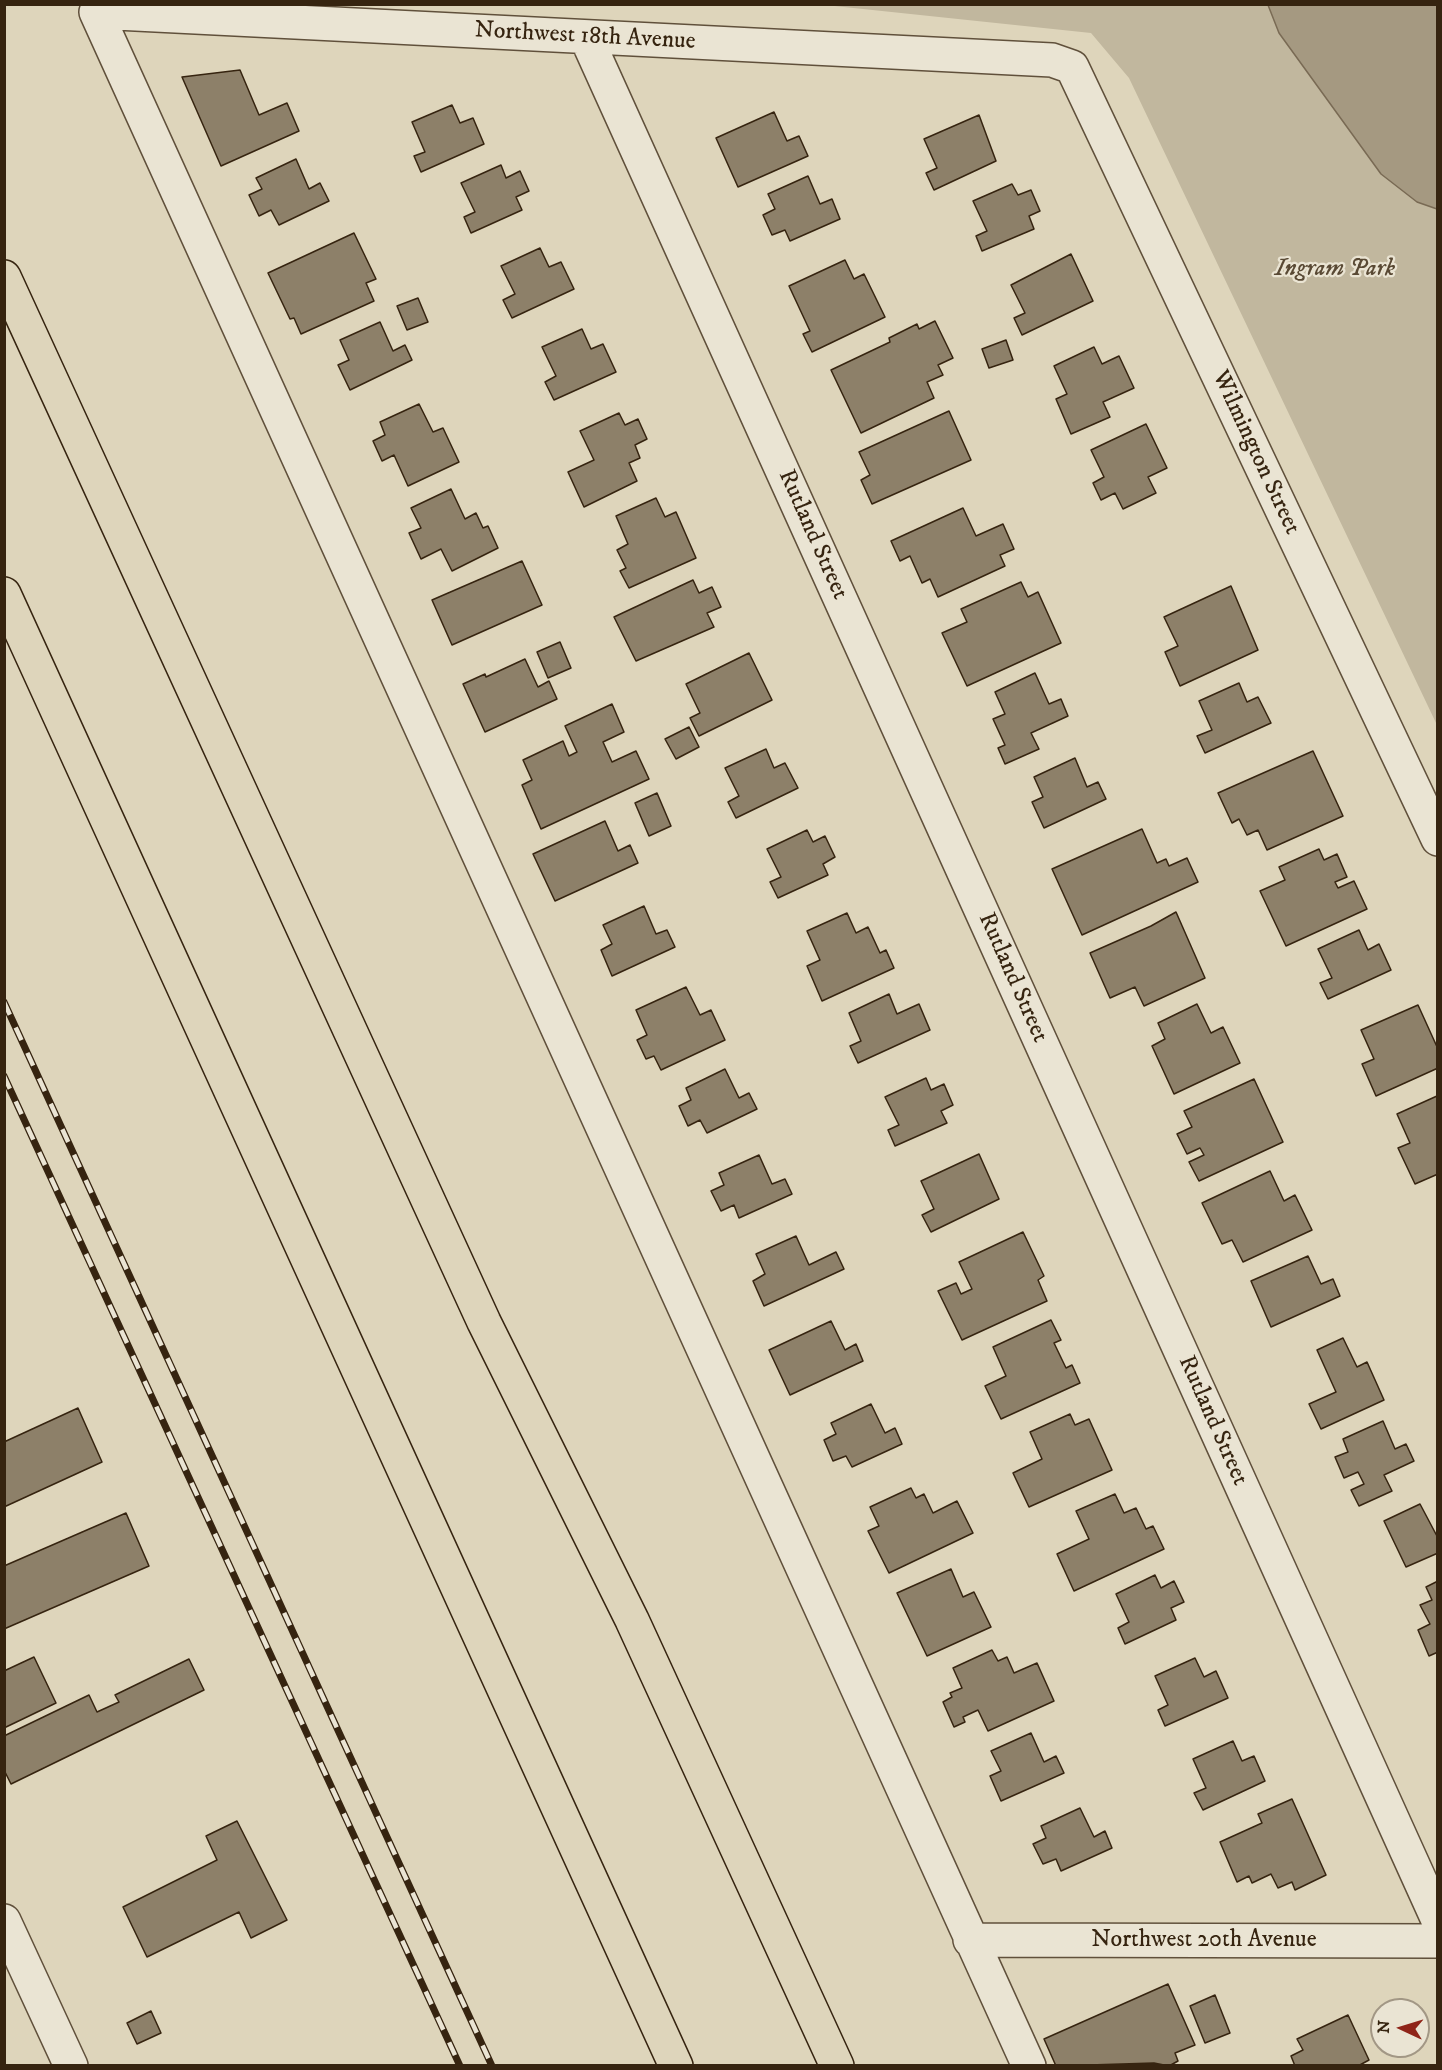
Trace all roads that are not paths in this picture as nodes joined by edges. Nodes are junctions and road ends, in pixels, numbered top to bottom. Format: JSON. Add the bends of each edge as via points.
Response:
{"nodes":[{"id":1,"x":586,"y":36,"type":"junction"},
{"id":2,"x":1072,"y":67,"type":"joint"},
{"id":3,"x":4,"y":277,"type":"edge"},
{"id":4,"x":4,"y":594,"type":"edge"},
{"id":5,"x":1437,"y":839,"type":"edge"},
{"id":6,"x":1437,"y":1920,"type":"edge"},
{"id":7,"x":4,"y":1921,"type":"edge"},
{"id":8,"x":970,"y":1940,"type":"junction"},
{"id":9,"x":1437,"y":1941,"type":"edge"},
{"id":10,"x":71,"y":2066,"type":"edge"},
{"id":11,"x":676,"y":2066,"type":"edge"},
{"id":12,"x":837,"y":2066,"type":"edge"},
{"id":13,"x":1029,"y":2066,"type":"edge"}],
"edges":[{"from":1,"to":2,"type":"street","name":"Northwest 18th Avenue","via":[[1052,60]]},
{"from":1,"to":6,"type":"street","name":"Rutland Street"},
{"from":1,"to":8,"type":"street","name":"Northwest 18th Avenue","via":[[96,12]]},
{"from":2,"to":5,"type":"street","name":"Wilmington Street"},
{"from":3,"to":12,"type":"main road","via":[[479,1311],[632,1620]]},
{"from":4,"to":11,"type":"main road"},
{"from":7,"to":10,"type":"street"},
{"from":8,"to":9,"type":"street","name":"Northwest 20th Avenue"},
{"from":8,"to":13,"type":"street"}]}
